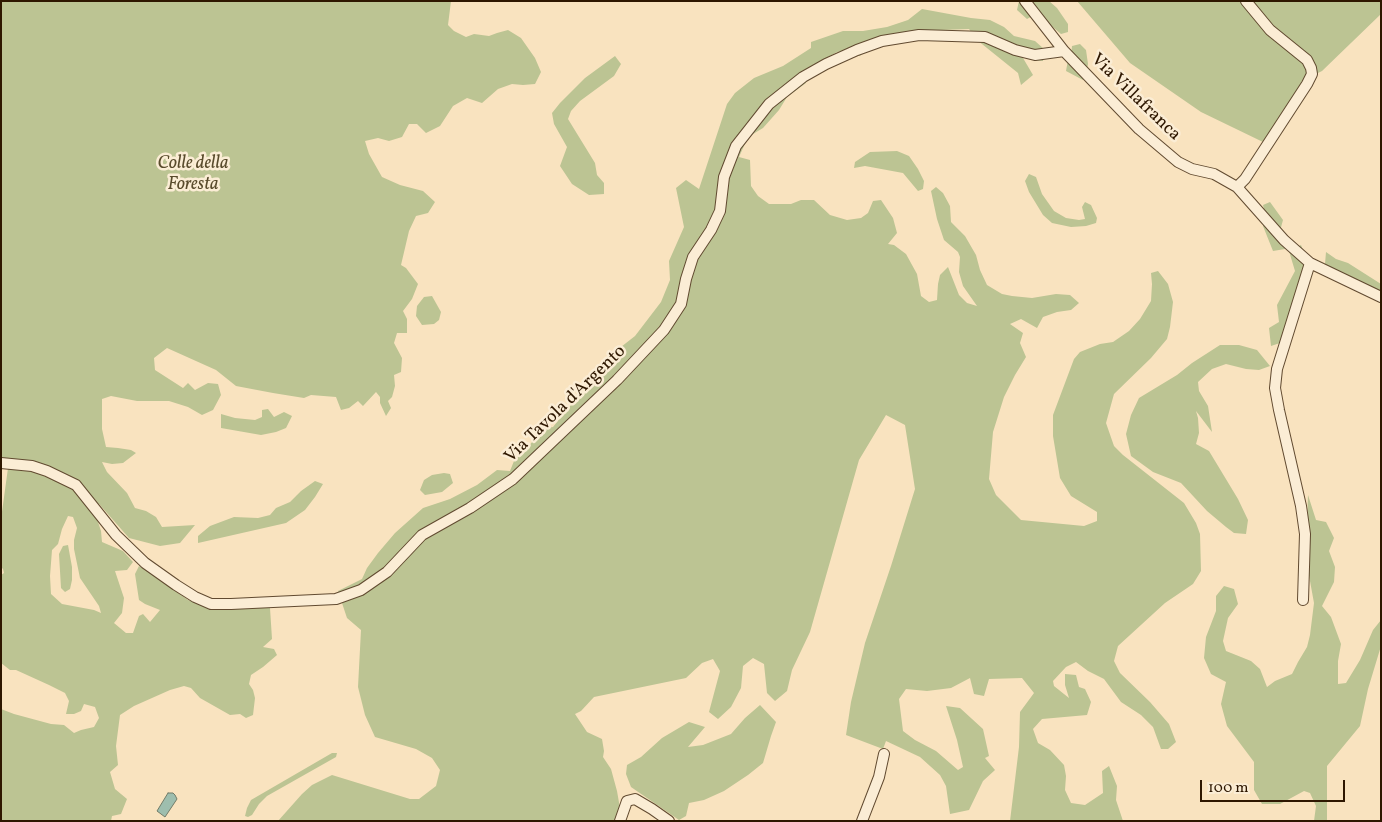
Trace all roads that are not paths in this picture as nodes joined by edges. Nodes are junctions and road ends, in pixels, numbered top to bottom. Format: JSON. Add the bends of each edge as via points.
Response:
{"nodes":[{"id":1,"x":1025,"y":1,"type":"edge"},
{"id":2,"x":1246,"y":1,"type":"edge"},
{"id":3,"x":1064,"y":51,"type":"junction"},
{"id":4,"x":1237,"y":186,"type":"junction"},
{"id":5,"x":1310,"y":263,"type":"junction"},
{"id":6,"x":1381,"y":297,"type":"edge"},
{"id":7,"x":1,"y":463,"type":"edge"},
{"id":8,"x":1303,"y":600,"type":"dead end"},
{"id":9,"x":884,"y":754,"type":"dead end"},
{"id":10,"x":620,"y":821,"type":"edge"},
{"id":11,"x":669,"y":821,"type":"edge"},
{"id":12,"x":862,"y":821,"type":"edge"}],
"edges":[{"from":1,"to":3,"type":"street","name":"Via Villafranca"},
{"from":2,"to":4,"type":"street","via":[[1270,30],[1307,60],[1312,74],[1245,179]]},
{"from":3,"to":4,"type":"street","name":"Via Villafranca","via":[[1139,129],[1178,162]]},
{"from":3,"to":7,"type":"street","name":"Via Tavola d'Argento","via":[[1035,55],[985,37],[919,35],[857,50],[803,77],[769,104],[736,146],[724,177],[720,211],[693,257],[681,304],[664,330],[513,480],[422,535],[387,572],[361,590],[336,599],[211,604],[196,598],[145,564],[116,535],[76,485],[32,466]]},
{"from":4,"to":5,"type":"street","name":"Via Villafranca","via":[[1284,240]]},
{"from":5,"to":6,"type":"street","name":"Via Villafranca"},
{"from":5,"to":8,"type":"street","via":[[1277,369],[1275,388],[1305,534]]},
{"from":9,"to":12,"type":"street"},
{"from":10,"to":11,"type":"street","via":[[627,801],[635,799]]}]}
